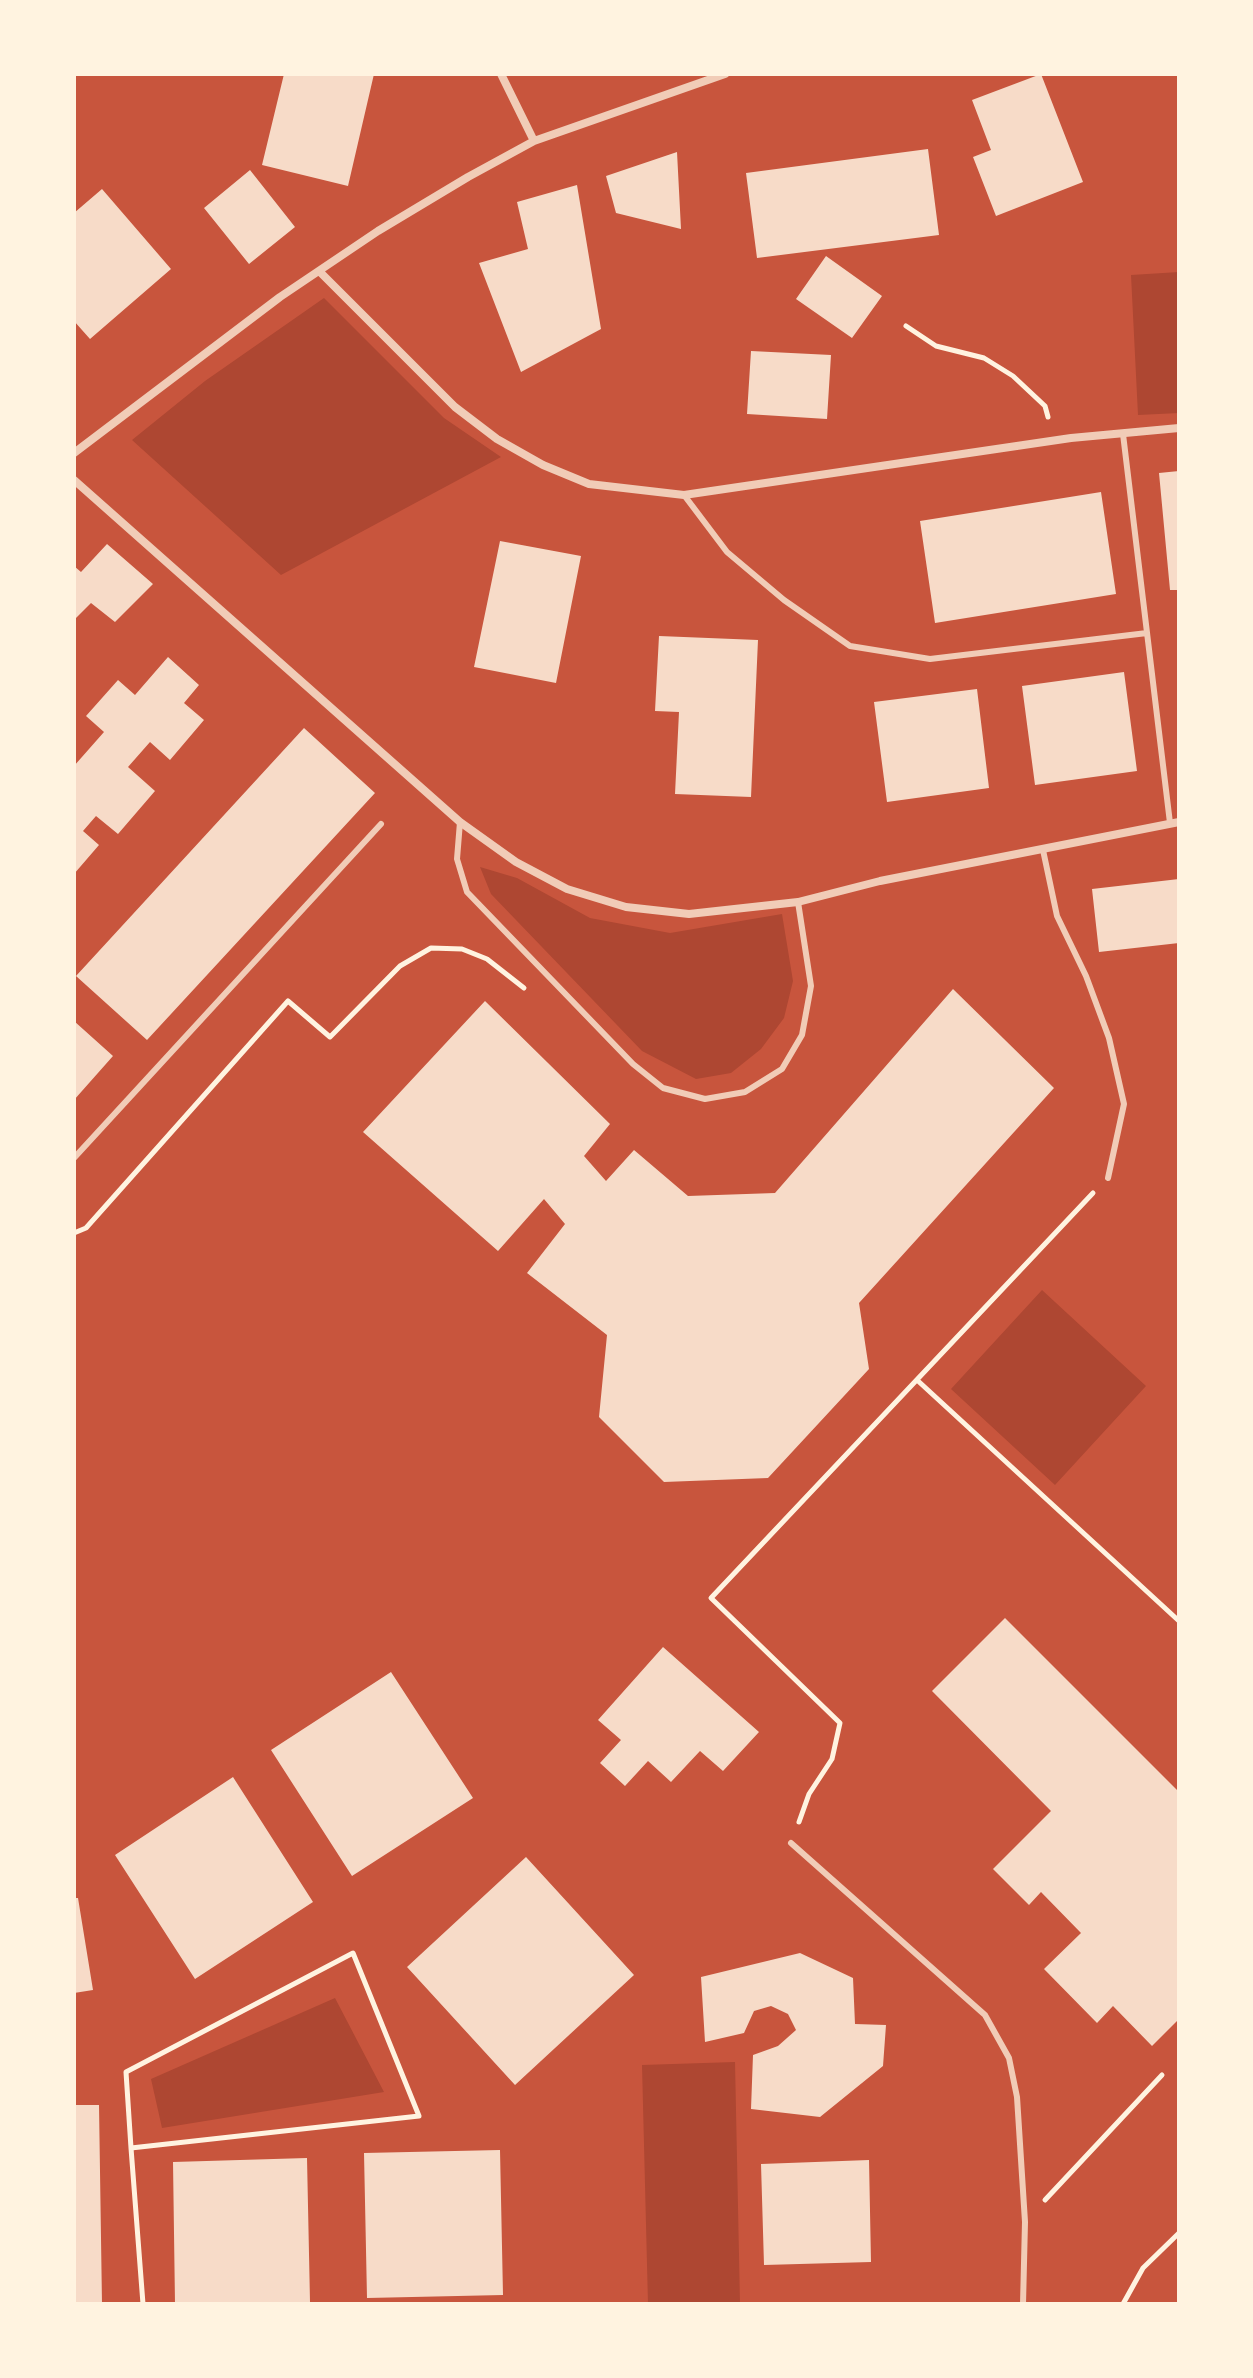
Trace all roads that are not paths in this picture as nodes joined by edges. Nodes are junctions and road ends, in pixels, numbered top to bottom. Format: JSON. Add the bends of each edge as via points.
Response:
{"nodes":[{"id":1,"x":501,"y":74,"type":"edge"},
{"id":2,"x":725,"y":74,"type":"edge"},
{"id":3,"x":534,"y":141,"type":"junction"},
{"id":4,"x":319,"y":271,"type":"junction"},
{"id":5,"x":1179,"y":428,"type":"edge"},
{"id":6,"x":1123,"y":434,"type":"junction"},
{"id":7,"x":74,"y":453,"type":"edge"},
{"id":8,"x":74,"y":480,"type":"edge"},
{"id":9,"x":684,"y":495,"type":"junction"},
{"id":10,"x":1147,"y":633,"type":"junction"},
{"id":11,"x":460,"y":822,"type":"junction"},
{"id":12,"x":1174,"y":822,"type":"edge"},
{"id":13,"x":381,"y":824,"type":"dead end"},
{"id":14,"x":1043,"y":850,"type":"junction"},
{"id":15,"x":798,"y":902,"type":"junction"},
{"id":16,"x":74,"y":1158,"type":"edge"},
{"id":17,"x":1108,"y":1178,"type":"road end"},
{"id":18,"x":791,"y":1843,"type":"road end"},
{"id":19,"x":1023,"y":2304,"type":"edge"}],
"edges":[{"from":1,"to":3,"type":"street"},
{"from":2,"to":3,"type":"street"},
{"from":3,"to":4,"type":"street"},
{"from":4,"to":7,"type":"street","via":[[153,389]]},
{"from":4,"to":9,"type":"street","via":[[455,407],[497,439],[589,484]]},
{"from":5,"to":6,"type":"street"},
{"from":6,"to":9,"type":"street"},
{"from":6,"to":10,"type":"lane"},
{"from":8,"to":11,"type":"street"},
{"from":9,"to":10,"type":"lane","via":[[727,552],[850,646],[930,659]]},
{"from":10,"to":12,"type":"lane"},
{"from":11,"to":15,"type":"street","via":[[516,862],[567,889],[626,907],[689,914]]},
{"from":11,"to":15,"type":"lane","via":[[457,859],[467,892],[633,1064],[663,1088],[705,1099],[745,1092],[782,1069],[802,1035],[811,986]]},
{"from":12,"to":14,"type":"street"},
{"from":13,"to":16,"type":"lane"},
{"from":14,"to":15,"type":"street"},
{"from":14,"to":17,"type":"lane","via":[[1057,916],[1109,1038],[1124,1104]]},
{"from":18,"to":19,"type":"lane","via":[[985,2015],[1009,2058],[1017,2097],[1025,2222]]}]}
